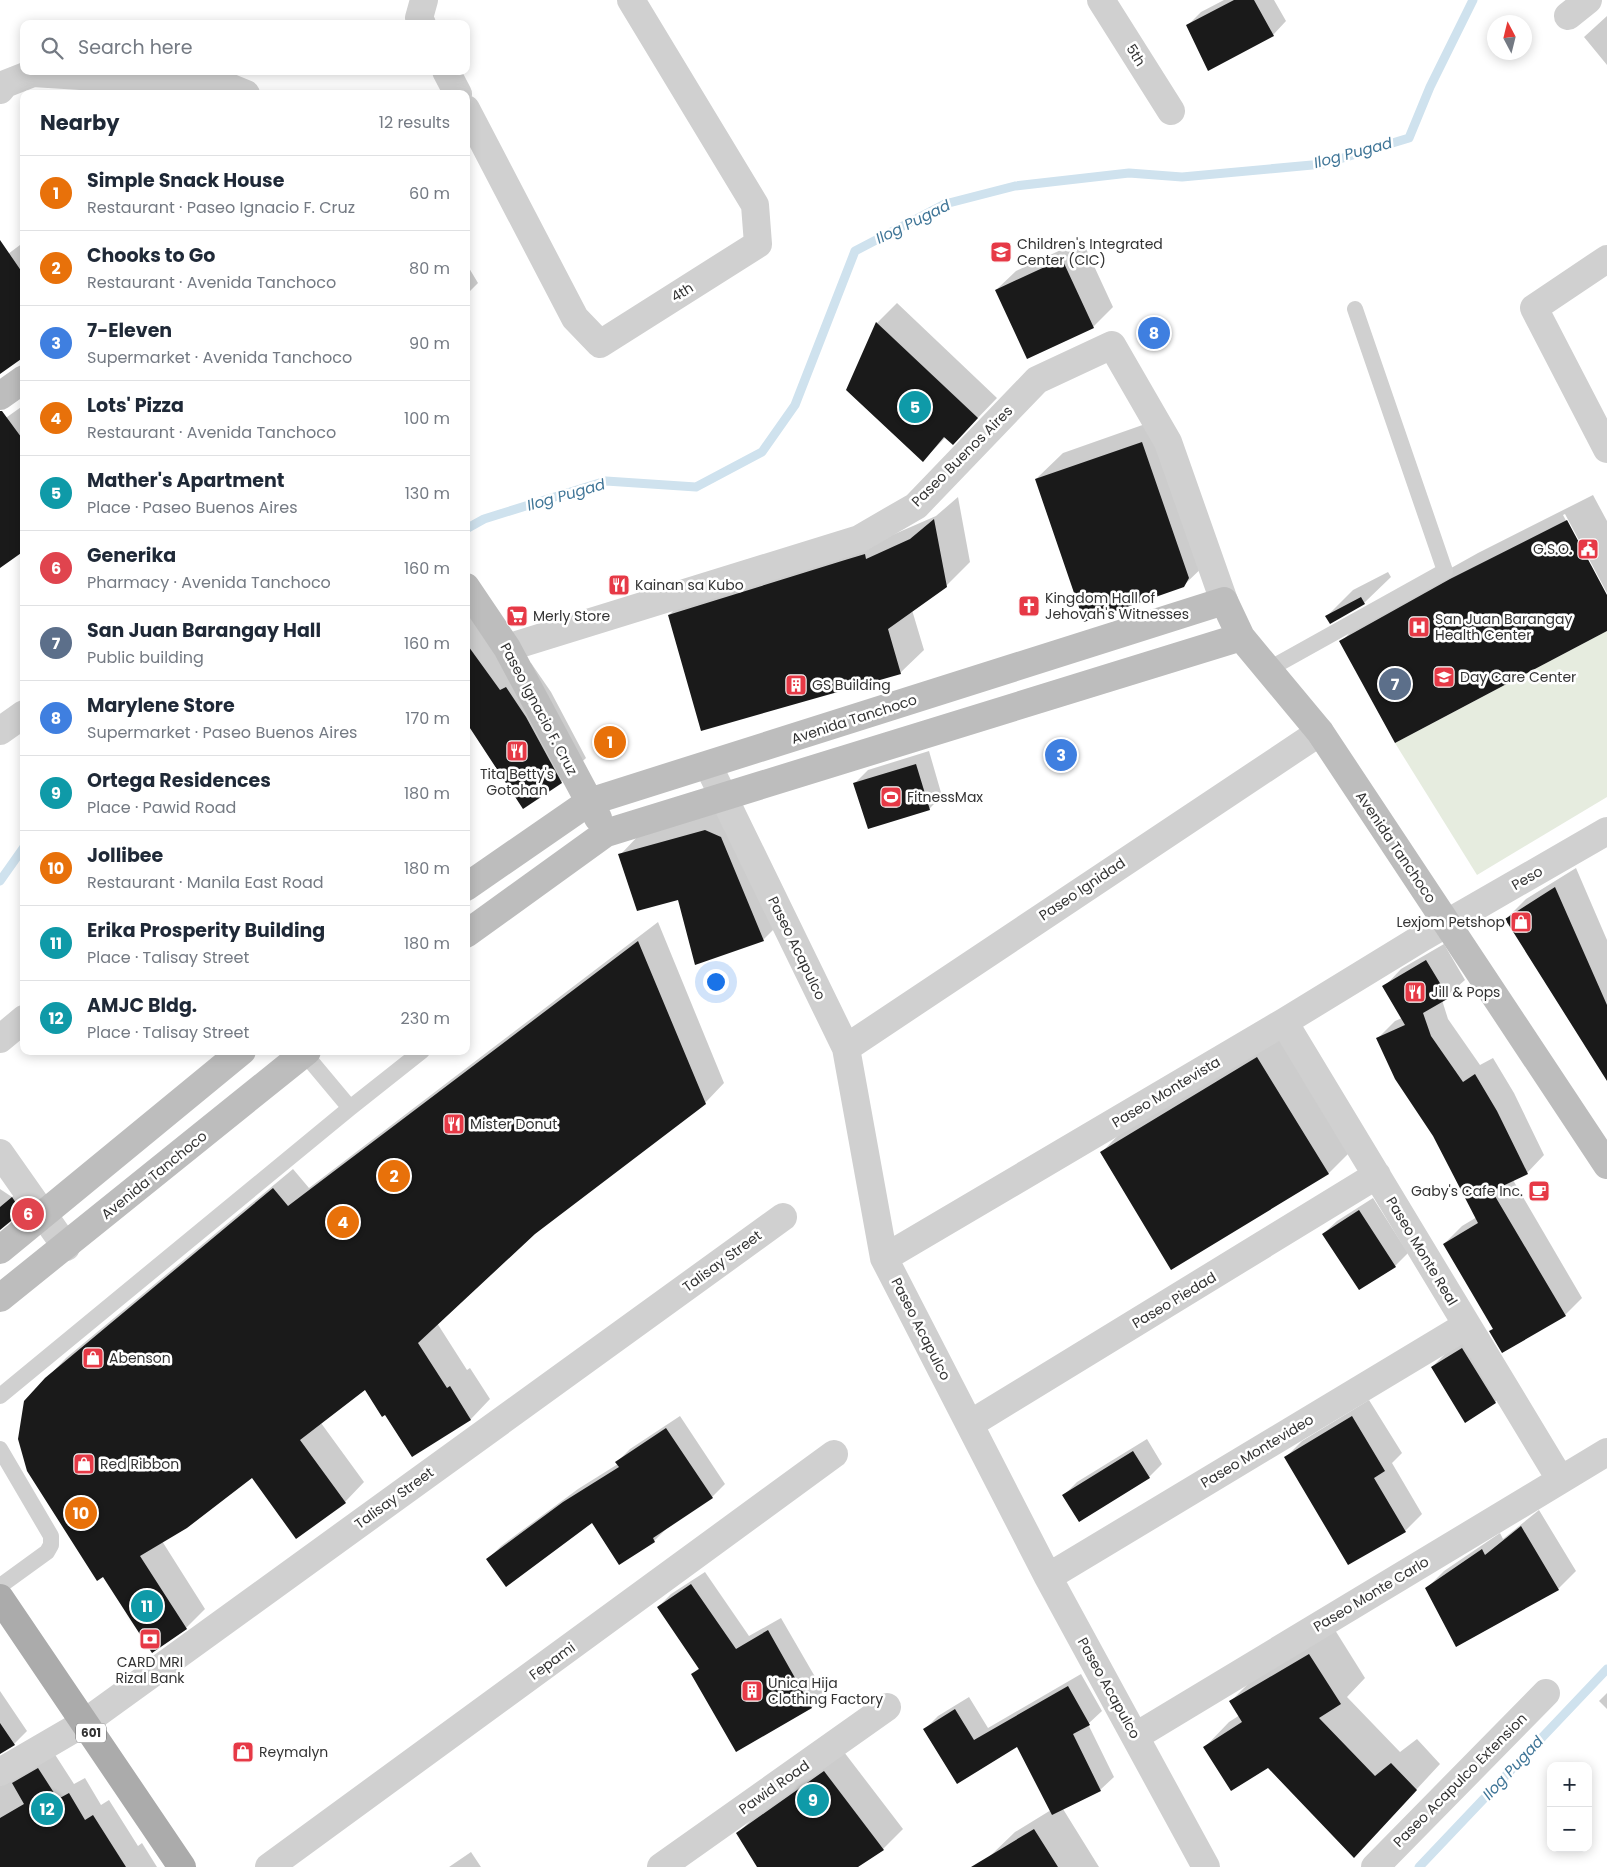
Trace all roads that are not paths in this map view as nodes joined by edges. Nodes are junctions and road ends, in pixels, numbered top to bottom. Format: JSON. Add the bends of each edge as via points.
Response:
{"nodes":[{"id":1,"x":424,"y":0,"type":"edge"},
{"id":2,"x":631,"y":0,"type":"edge"},
{"id":3,"x":1101,"y":0,"type":"edge"},
{"id":4,"x":420,"y":20,"type":"edge"},
{"id":5,"x":28,"y":75,"type":"edge"},
{"id":6,"x":65,"y":75,"type":"edge"},
{"id":7,"x":448,"y":75,"type":"edge"},
{"id":8,"x":0,"y":90,"type":"edge"},
{"id":9,"x":236,"y":90,"type":"edge"},
{"id":10,"x":456,"y":90,"type":"edge"},
{"id":11,"x":1171,"y":111,"type":"dead end"},
{"id":12,"x":470,"y":117,"type":"edge"},
{"id":13,"x":1607,"y":259,"type":"edge"},
{"id":14,"x":1355,"y":309,"type":"dead end"},
{"id":15,"x":20,"y":382,"type":"edge"},
{"id":16,"x":0,"y":396,"type":"edge"},
{"id":17,"x":1607,"y":449,"type":"edge"},
{"id":18,"x":470,"y":593,"type":"edge"},
{"id":19,"x":1224,"y":601,"type":"junction"},
{"id":20,"x":1241,"y":637,"type":"junction"},
{"id":21,"x":507,"y":648,"type":"junction"},
{"id":22,"x":1269,"y":669,"type":"junction"},
{"id":23,"x":20,"y":717,"type":"edge"},
{"id":24,"x":0,"y":731,"type":"edge"},
{"id":25,"x":1320,"y":732,"type":"junction"},
{"id":26,"x":708,"y":765,"type":"junction"},
{"id":27,"x":723,"y":797,"type":"junction"},
{"id":28,"x":589,"y":802,"type":"junction"},
{"id":29,"x":1607,"y":830,"type":"edge"},
{"id":30,"x":606,"y":833,"type":"junction"},
{"id":31,"x":470,"y":884,"type":"edge"},
{"id":32,"x":1448,"y":924,"type":"junction"},
{"id":33,"x":470,"y":931,"type":"edge"},
{"id":34,"x":20,"y":1022,"type":"edge"},
{"id":35,"x":1284,"y":1022,"type":"junction"},
{"id":36,"x":0,"y":1039,"type":"edge"},
{"id":37,"x":846,"y":1048,"type":"junction"},
{"id":38,"x":237,"y":1055,"type":"edge"},
{"id":39,"x":301,"y":1055,"type":"edge"},
{"id":40,"x":307,"y":1055,"type":"edge"},
{"id":41,"x":417,"y":1055,"type":"edge"},
{"id":42,"x":350,"y":1108,"type":"junction"},
{"id":43,"x":0,"y":1153,"type":"edge"},
{"id":44,"x":1607,"y":1165,"type":"edge"},
{"id":45,"x":1377,"y":1175,"type":"junction"},
{"id":46,"x":44,"y":1216,"type":"junction"},
{"id":47,"x":784,"y":1217,"type":"dead end"},
{"id":48,"x":66,"y":1247,"type":"junction"},
{"id":49,"x":0,"y":1250,"type":"edge"},
{"id":50,"x":884,"y":1258,"type":"junction"},
{"id":51,"x":0,"y":1298,"type":"edge"},
{"id":52,"x":1467,"y":1325,"type":"junction"},
{"id":53,"x":0,"y":1396,"type":"edge"},
{"id":54,"x":970,"y":1424,"type":"junction"},
{"id":55,"x":0,"y":1450,"type":"edge"},
{"id":56,"x":1607,"y":1452,"type":"edge"},
{"id":57,"x":834,"y":1454,"type":"dead end"},
{"id":58,"x":1560,"y":1479,"type":"junction"},
{"id":59,"x":1048,"y":1577,"type":"junction"},
{"id":60,"x":0,"y":1586,"type":"edge"},
{"id":61,"x":0,"y":1598,"type":"edge"},
{"id":62,"x":1546,"y":1693,"type":"dead end"},
{"id":63,"x":887,"y":1707,"type":"dead end"},
{"id":64,"x":84,"y":1723,"type":"junction"},
{"id":65,"x":1136,"y":1736,"type":"junction"},
{"id":66,"x":0,"y":1772,"type":"edge"},
{"id":67,"x":182,"y":1867,"type":"edge"},
{"id":68,"x":270,"y":1867,"type":"edge"},
{"id":69,"x":661,"y":1867,"type":"edge"},
{"id":70,"x":1206,"y":1867,"type":"edge"},
{"id":71,"x":1375,"y":1867,"type":"edge"}],
"edges":[{"from":1,"to":4,"type":"street"},
{"from":2,"to":12,"type":"street","name":"4th","via":[[755,205],[758,244],[600,344],[575,318]]},
{"from":3,"to":11,"type":"street","name":"5th"},
{"from":5,"to":8,"type":"street","via":[[5,84]]},
{"from":6,"to":9,"type":"street","via":[[224,85]]},
{"from":7,"to":10,"type":"street"},
{"from":13,"to":17,"type":"street","via":[[1534,308]]},
{"from":14,"to":22,"type":"lane","via":[[1445,571]]},
{"from":15,"to":16,"type":"street"},
{"from":18,"to":21,"type":"street","name":"Paseo Ignacio F. Cruz"},
{"from":19,"to":20,"type":"street","name":"Avenida Tanchoco"},
{"from":19,"to":21,"type":"street","name":"Paseo Buenos Aires","via":[[1168,442],[1112,344],[1037,380],[916,506],[858,539]]},
{"from":19,"to":26,"type":"street","name":"Avenida Tanchoco"},
{"from":20,"to":22,"type":"street","name":"Avenida Tanchoco"},
{"from":20,"to":27,"type":"street"},
{"from":21,"to":28,"type":"street","name":"Paseo Ignacio F. Cruz"},
{"from":22,"to":25,"type":"street","name":"Avenida Tanchoco"},
{"from":23,"to":24,"type":"street"},
{"from":25,"to":32,"type":"street","name":"Avenida Tanchoco"},
{"from":25,"to":37,"type":"street","name":"Paseo Ignidad"},
{"from":26,"to":27,"type":"street","name":"Paseo Acapulco"},
{"from":26,"to":28,"type":"street","name":"Avenida Tanchoco"},
{"from":27,"to":30,"type":"street"},
{"from":27,"to":37,"type":"street","name":"Paseo Acapulco"},
{"from":28,"to":30,"type":"street","name":"Paseo Ignacio F. Cruz"},
{"from":28,"to":31,"type":"street","name":"Avenida Tanchoco"},
{"from":29,"to":32,"type":"street","name":"Peso"},
{"from":30,"to":33,"type":"street"},
{"from":32,"to":35,"type":"street","name":"Paseo Montevista"},
{"from":32,"to":44,"type":"street","name":"Avenida Tanchoco"},
{"from":34,"to":36,"type":"street"},
{"from":35,"to":45,"type":"street","name":"Paseo Monte Real"},
{"from":35,"to":50,"type":"street","name":"Paseo Montevista"},
{"from":37,"to":50,"type":"street","name":"Paseo Acapulco"},
{"from":38,"to":46,"type":"street"},
{"from":39,"to":48,"type":"street","name":"Avenida Tanchoco"},
{"from":40,"to":42,"type":"lane"},
{"from":41,"to":42,"type":"lane"},
{"from":42,"to":53,"type":"lane"},
{"from":43,"to":46,"type":"street"},
{"from":45,"to":52,"type":"street","name":"Paseo Monte Real"},
{"from":45,"to":54,"type":"street","name":"Paseo Piedad"},
{"from":46,"to":48,"type":"street"},
{"from":46,"to":49,"type":"street"},
{"from":47,"to":64,"type":"street","name":"Talisay Street"},
{"from":48,"to":51,"type":"street","name":"Avenida Tanchoco"},
{"from":50,"to":54,"type":"street","name":"Paseo Acapulco"},
{"from":52,"to":58,"type":"street","name":"Paseo Monte Real"},
{"from":52,"to":59,"type":"street","name":"Paseo Montevideo"},
{"from":54,"to":59,"type":"street","name":"Paseo Acapulco"},
{"from":55,"to":60,"type":"lane","via":[[51,1536],[47,1552]]},
{"from":56,"to":58,"type":"street","name":"Paseo Monte Carlo"},
{"from":57,"to":68,"type":"street","name":"Fepami"},
{"from":58,"to":65,"type":"street","name":"Paseo Monte Carlo"},
{"from":59,"to":65,"type":"street","name":"Paseo Acapulco"},
{"from":61,"to":64,"type":"main road","number":"601"},
{"from":62,"to":71,"type":"street","name":"Paseo Acapulco Extension"},
{"from":63,"to":69,"type":"street","name":"Pawid Road"},
{"from":64,"to":66,"type":"street","name":"Talisay Street"},
{"from":64,"to":67,"type":"main road","number":"601"},
{"from":65,"to":70,"type":"street","name":"Paseo Acapulco"}]}
